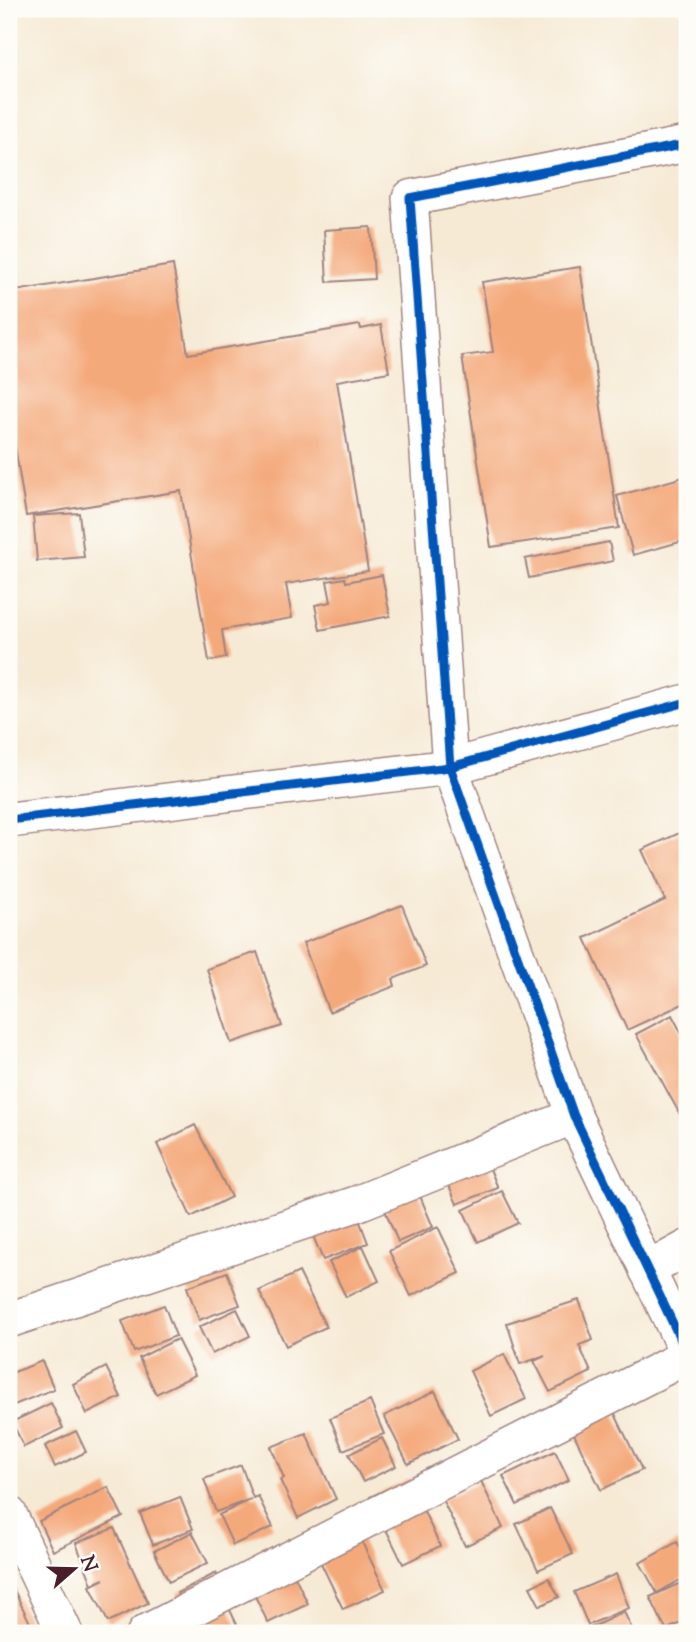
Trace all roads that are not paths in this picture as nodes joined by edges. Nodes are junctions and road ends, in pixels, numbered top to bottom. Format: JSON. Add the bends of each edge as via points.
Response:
{"nodes":[{"id":1,"x":687,"y":144,"type":"edge"},
{"id":2,"x":687,"y":702,"type":"edge"},
{"id":3,"x":450,"y":767,"type":"junction"},
{"id":4,"x":9,"y":820,"type":"edge"},
{"id":5,"x":574,"y":1116,"type":"junction"},
{"id":6,"x":687,"y":1248,"type":"edge"},
{"id":7,"x":647,"y":1270,"type":"junction"},
{"id":8,"x":9,"y":1320,"type":"edge"},
{"id":9,"x":687,"y":1354,"type":"edge"},
{"id":10,"x":9,"y":1514,"type":"edge"},
{"id":11,"x":65,"y":1633,"type":"edge"},
{"id":12,"x":145,"y":1633,"type":"edge"}],
"edges":[{"from":1,"to":3,"type":"street","via":[[410,198]]},
{"from":2,"to":3,"type":"street"},
{"from":3,"to":4,"type":"street"},
{"from":3,"to":5,"type":"street"},
{"from":5,"to":7,"type":"street"},
{"from":5,"to":8,"type":"street","via":[[356,1204]]},
{"from":6,"to":7,"type":"street"},
{"from":7,"to":9,"type":"street"},
{"from":9,"to":12,"type":"street"},
{"from":10,"to":11,"type":"street"}]}
